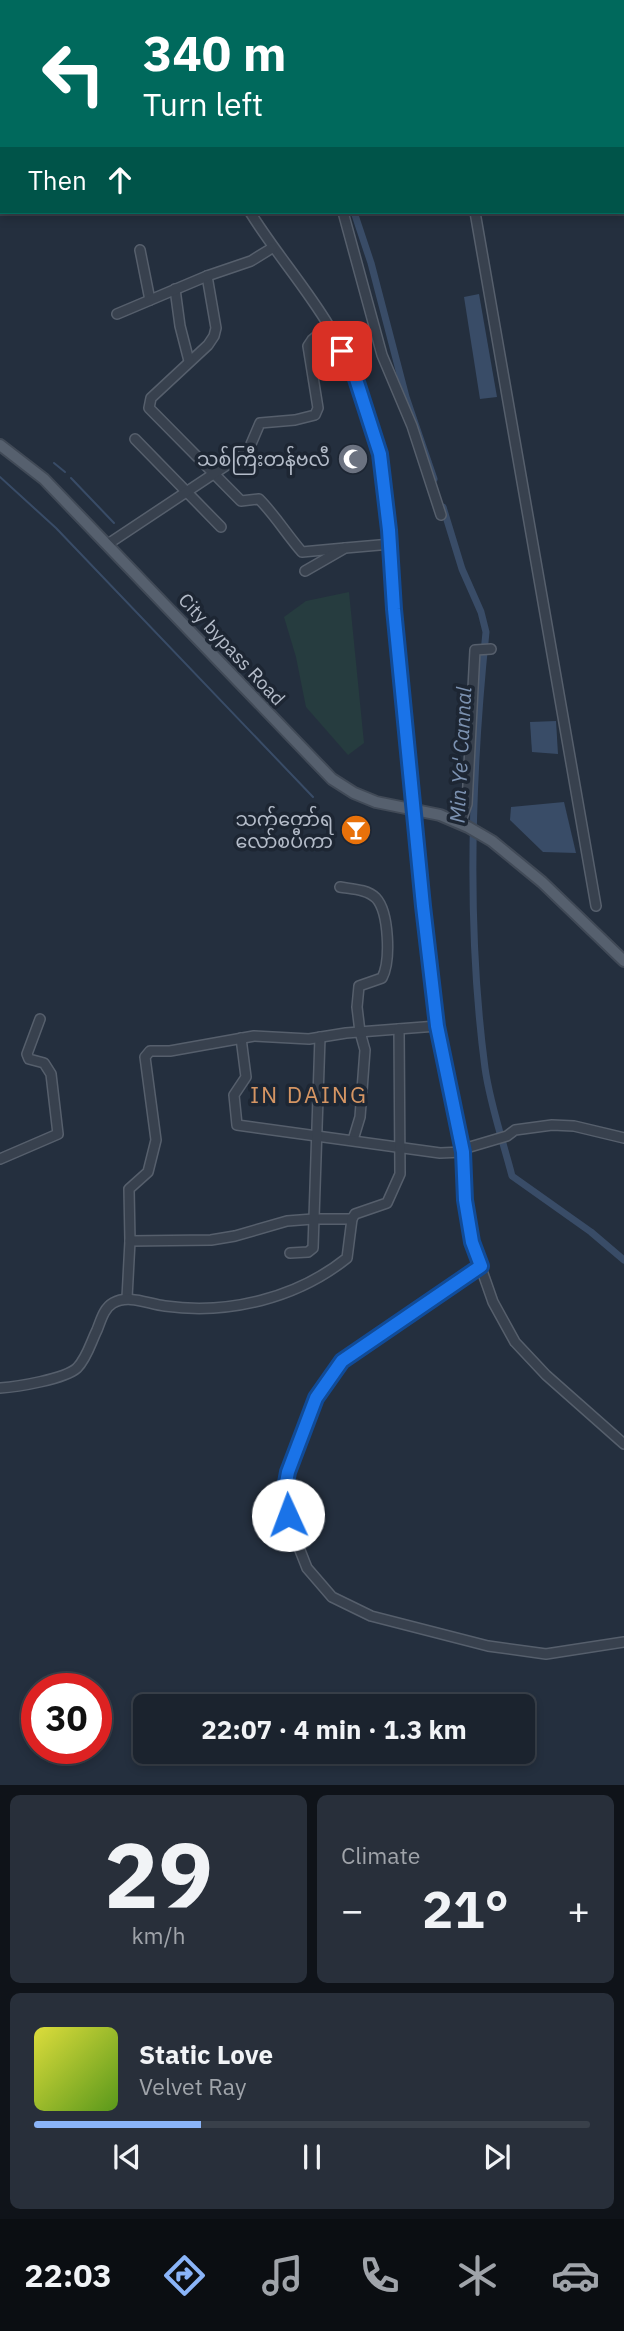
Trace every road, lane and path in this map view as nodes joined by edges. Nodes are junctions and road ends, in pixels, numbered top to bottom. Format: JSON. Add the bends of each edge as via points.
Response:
{"nodes":[{"id":1,"x":383,"y":0,"type":"edge"},
{"id":2,"x":418,"y":0,"type":"edge"},
{"id":3,"x":251,"y":214,"type":"edge"},
{"id":4,"x":343,"y":214,"type":"edge"},
{"id":5,"x":475,"y":214,"type":"edge"},
{"id":6,"x":272,"y":248,"type":"junction"},
{"id":7,"x":140,"y":250,"type":"dead end"},
{"id":8,"x":207,"y":276,"type":"junction"},
{"id":9,"x":175,"y":289,"type":"junction"},
{"id":10,"x":150,"y":300,"type":"junction"},
{"id":11,"x":117,"y":314,"type":"dead end"},
{"id":12,"x":329,"y":326,"type":"junction"},
{"id":13,"x":189,"y":361,"type":"junction"},
{"id":14,"x":135,"y":439,"type":"dead end"},
{"id":15,"x":0,"y":445,"type":"edge"},
{"id":16,"x":214,"y":475,"type":"junction"},
{"id":17,"x":186,"y":493,"type":"junction"},
{"id":18,"x":441,"y":514,"type":"dead end"},
{"id":19,"x":221,"y":527,"type":"dead end"},
{"id":20,"x":108,"y":544,"type":"junction"},
{"id":21,"x":391,"y":544,"type":"junction"},
{"id":22,"x":345,"y":548,"type":"junction"},
{"id":23,"x":305,"y":571,"type":"dead end"},
{"id":24,"x":491,"y":649,"type":"dead end"},
{"id":25,"x":415,"y":809,"type":"junction"},
{"id":26,"x":464,"y":825,"type":"junction"},
{"id":27,"x":340,"y":887,"type":"dead end"},
{"id":28,"x":596,"y":906,"type":"dead end"},
{"id":29,"x":624,"y":961,"type":"edge"},
{"id":30,"x":40,"y":1019,"type":"dead end"},
{"id":31,"x":437,"y":1026,"type":"junction"},
{"id":32,"x":399,"y":1029,"type":"junction"},
{"id":33,"x":359,"y":1032,"type":"junction"},
{"id":34,"x":320,"y":1037,"type":"junction"},
{"id":35,"x":241,"y":1038,"type":"junction"},
{"id":36,"x":317,"y":1135,"type":"junction"},
{"id":37,"x":624,"y":1138,"type":"edge"},
{"id":38,"x":353,"y":1140,"type":"junction"},
{"id":39,"x":401,"y":1148,"type":"junction"},
{"id":40,"x":463,"y":1151,"type":"junction"},
{"id":41,"x":0,"y":1159,"type":"edge"},
{"id":42,"x":313,"y":1219,"type":"junction"},
{"id":43,"x":352,"y":1219,"type":"junction"},
{"id":44,"x":130,"y":1241,"type":"junction"},
{"id":45,"x":290,"y":1254,"type":"dead end"},
{"id":46,"x":481,"y":1266,"type":"junction"},
{"id":47,"x":127,"y":1298,"type":"junction"},
{"id":48,"x":0,"y":1388,"type":"edge"},
{"id":49,"x":624,"y":1444,"type":"edge"},
{"id":50,"x":624,"y":1642,"type":"edge"}],
"edges":[{"from":1,"to":2,"type":"street"},
{"from":3,"to":6,"type":"street"},
{"from":4,"to":18,"type":"street","via":[[382,355]]},
{"from":5,"to":28,"type":"street"},
{"from":6,"to":8,"type":"street","via":[[251,261]]},
{"from":6,"to":12,"type":"street"},
{"from":7,"to":10,"type":"street"},
{"from":8,"to":9,"type":"street"},
{"from":8,"to":13,"type":"street","via":[[216,328],[208,345]]},
{"from":9,"to":10,"type":"street"},
{"from":9,"to":13,"type":"street"},
{"from":10,"to":11,"type":"street"},
{"from":12,"to":16,"type":"street","via":[[309,346],[318,408],[315,415],[260,423],[248,451]]},
{"from":12,"to":21,"type":"street","via":[[355,376],[380,454]]},
{"from":13,"to":16,"type":"street","via":[[151,398],[149,408]]},
{"from":14,"to":17,"type":"street"},
{"from":15,"to":20,"type":"main road","name":"City bypass Road","via":[[44,479]]},
{"from":16,"to":17,"type":"street"},
{"from":16,"to":22,"type":"street","via":[[241,501],[259,499],[302,552]]},
{"from":17,"to":19,"type":"street"},
{"from":17,"to":20,"type":"street"},
{"from":20,"to":25,"type":"main road","name":"City bypass Road","via":[[332,779],[376,802]]},
{"from":21,"to":22,"type":"street"},
{"from":21,"to":25,"type":"street"},
{"from":22,"to":23,"type":"street"},
{"from":24,"to":26,"type":"street","via":[[475,650]]},
{"from":25,"to":26,"type":"main road","name":"City bypass Road"},
{"from":25,"to":31,"type":"street"},
{"from":26,"to":29,"type":"main road","name":"City bypass Road","via":[[492,841],[542,883]]},
{"from":27,"to":33,"type":"street","via":[[375,897],[385,919],[386,971],[382,978],[359,986]]},
{"from":30,"to":41,"type":"street","via":[[27,1054],[44,1063],[51,1074],[58,1134]]},
{"from":31,"to":32,"type":"street"},
{"from":31,"to":40,"type":"street"},
{"from":32,"to":33,"type":"street"},
{"from":32,"to":39,"type":"street"},
{"from":33,"to":34,"type":"street"},
{"from":33,"to":38,"type":"street","via":[[365,1050],[363,1090]]},
{"from":34,"to":35,"type":"street"},
{"from":34,"to":36,"type":"street"},
{"from":35,"to":36,"type":"street","via":[[246,1077],[234,1095],[237,1125]]},
{"from":35,"to":44,"type":"street","via":[[150,1051],[145,1057],[156,1140],[148,1172],[129,1189]]},
{"from":36,"to":38,"type":"street"},
{"from":36,"to":42,"type":"street"},
{"from":37,"to":40,"type":"street","via":[[552,1125],[515,1130]]},
{"from":38,"to":39,"type":"street"},
{"from":39,"to":40,"type":"street"},
{"from":39,"to":43,"type":"street","via":[[400,1174],[387,1203]]},
{"from":40,"to":46,"type":"street","via":[[465,1200]]},
{"from":42,"to":43,"type":"street"},
{"from":42,"to":44,"type":"street","via":[[211,1240]]},
{"from":42,"to":45,"type":"street","via":[[313,1248]]},
{"from":43,"to":47,"type":"street","via":[[347,1258],[295,1289],[232,1307],[166,1307]]},
{"from":44,"to":47,"type":"street"},
{"from":46,"to":49,"type":"street","via":[[493,1302],[515,1342]]},
{"from":46,"to":50,"type":"street","via":[[342,1361],[316,1398],[288,1472],[283,1499],[292,1530],[307,1568],[332,1597],[371,1616],[488,1646],[546,1654]]},
{"from":47,"to":48,"type":"street","via":[[105,1310],[76,1370],[38,1383]]}]}
